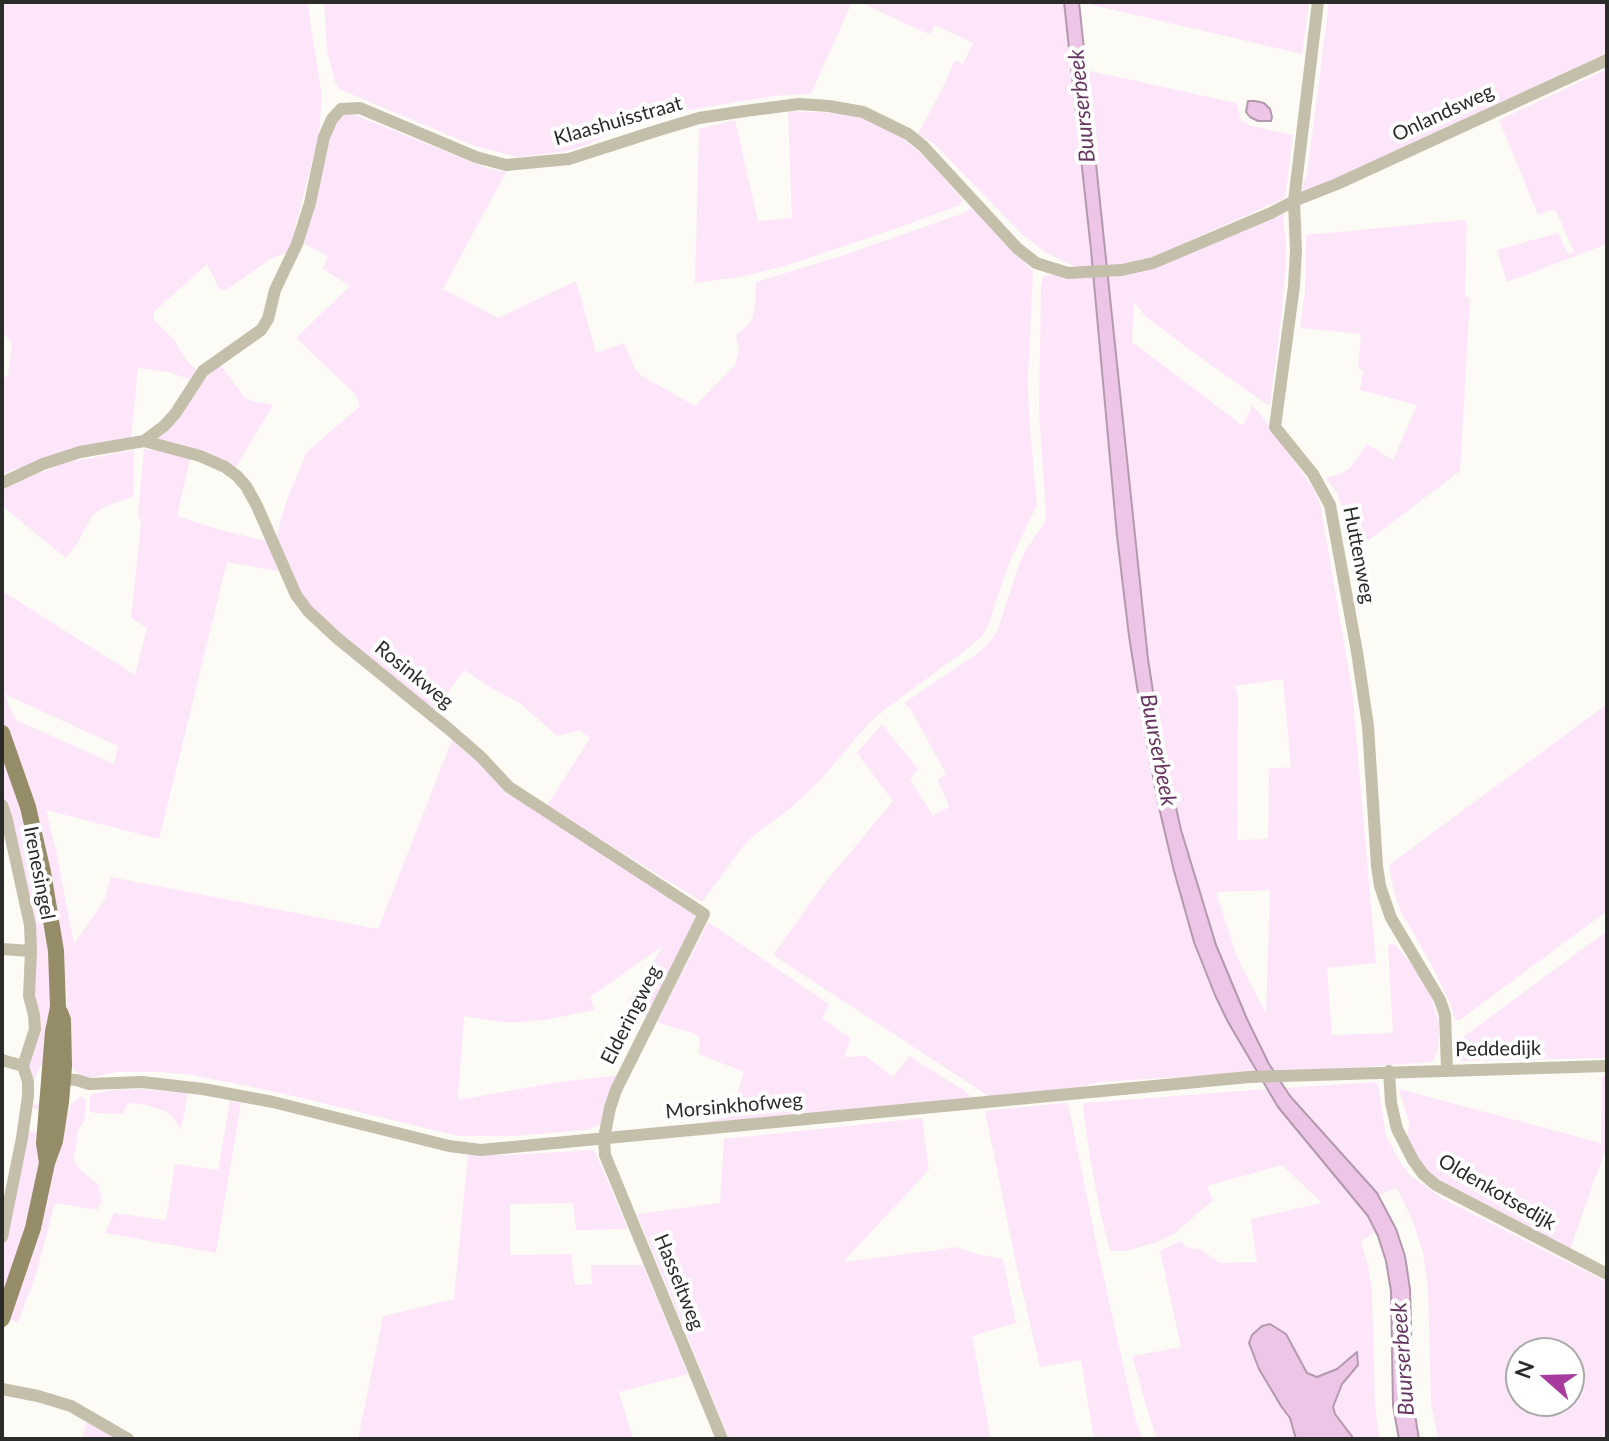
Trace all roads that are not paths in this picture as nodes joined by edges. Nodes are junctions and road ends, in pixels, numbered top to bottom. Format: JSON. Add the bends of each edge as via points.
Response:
{"nodes":[{"id":1,"x":1318,"y":2,"type":"edge"},
{"id":2,"x":1607,"y":60,"type":"edge"},
{"id":3,"x":1294,"y":201,"type":"junction"},
{"id":4,"x":144,"y":441,"type":"junction"},
{"id":5,"x":2,"y":483,"type":"edge"},
{"id":6,"x":2,"y":733,"type":"edge"},
{"id":7,"x":2,"y":805,"type":"edge"},
{"id":8,"x":704,"y":914,"type":"joint"},
{"id":9,"x":2,"y":949,"type":"edge"},
{"id":10,"x":31,"y":951,"type":"junction"},
{"id":11,"x":2,"y":1060,"type":"edge"},
{"id":12,"x":23,"y":1066,"type":"junction"},
{"id":13,"x":1607,"y":1066,"type":"edge"},
{"id":14,"x":1447,"y":1069,"type":"junction"},
{"id":15,"x":1389,"y":1071,"type":"junction"},
{"id":16,"x":58,"y":1083,"type":"junction"},
{"id":17,"x":604,"y":1138,"type":"junction"},
{"id":18,"x":2,"y":1237,"type":"edge"},
{"id":19,"x":1607,"y":1274,"type":"edge"},
{"id":20,"x":2,"y":1319,"type":"edge"},
{"id":21,"x":2,"y":1389,"type":"edge"},
{"id":22,"x":128,"y":1439,"type":"edge"},
{"id":23,"x":722,"y":1439,"type":"edge"}],
"edges":[{"from":1,"to":3,"type":"street","name":"Huttenweg"},
{"from":2,"to":3,"type":"street","name":"Onlandsweg"},
{"from":3,"to":4,"type":"street","name":"Klaashuisstraat","via":[[1153,263],[1068,273],[1036,263],[923,146],[863,112],[799,104],[745,111],[699,118],[569,159],[506,165],[360,108],[341,109],[324,137],[310,203],[268,319],[261,330],[203,371],[175,414]]},
{"from":3,"to":14,"type":"street","name":"Huttenweg","via":[[1294,286],[1275,427],[1330,505],[1368,726],[1380,886],[1391,918],[1440,1000]]},
{"from":4,"to":5,"type":"street","via":[[80,452]]},
{"from":4,"to":8,"type":"street","name":"Rosinkweg","via":[[200,456],[237,476],[308,611],[481,757],[509,787]]},
{"from":6,"to":16,"type":"main road","via":[[28,807],[56,951],[58,1007],[53,1032]]},
{"from":7,"to":10,"type":"street","name":"Irenesingel","via":[[30,925]]},
{"from":8,"to":17,"type":"street","name":"Elderingweg","via":[[616,1090]]},
{"from":9,"to":10,"type":"street","name":"Irenesingel"},
{"from":10,"to":12,"type":"street","name":"Irenesingel","via":[[29,996],[35,1029]]},
{"from":11,"to":12,"type":"street"},
{"from":12,"to":18,"type":"street","name":"Irenesingel","via":[[26,1108]]},
{"from":13,"to":14,"type":"street","name":"Peddedijk"},
{"from":14,"to":15,"type":"street","name":"Peddedijk"},
{"from":15,"to":17,"type":"street","name":"Morsinkhofweg","via":[[1254,1076]]},
{"from":15,"to":19,"type":"street","name":"Oldenkotsedijk","via":[[1397,1129],[1423,1174]]},
{"from":16,"to":17,"type":"street","name":"Morsinkhofweg","via":[[142,1082],[203,1089],[458,1148]]},
{"from":16,"to":20,"type":"main road","via":[[33,1228]]},
{"from":17,"to":23,"type":"street","name":"Hasseltweg","via":[[605,1155]]},
{"from":21,"to":22,"type":"street","via":[[71,1406]]}]}
